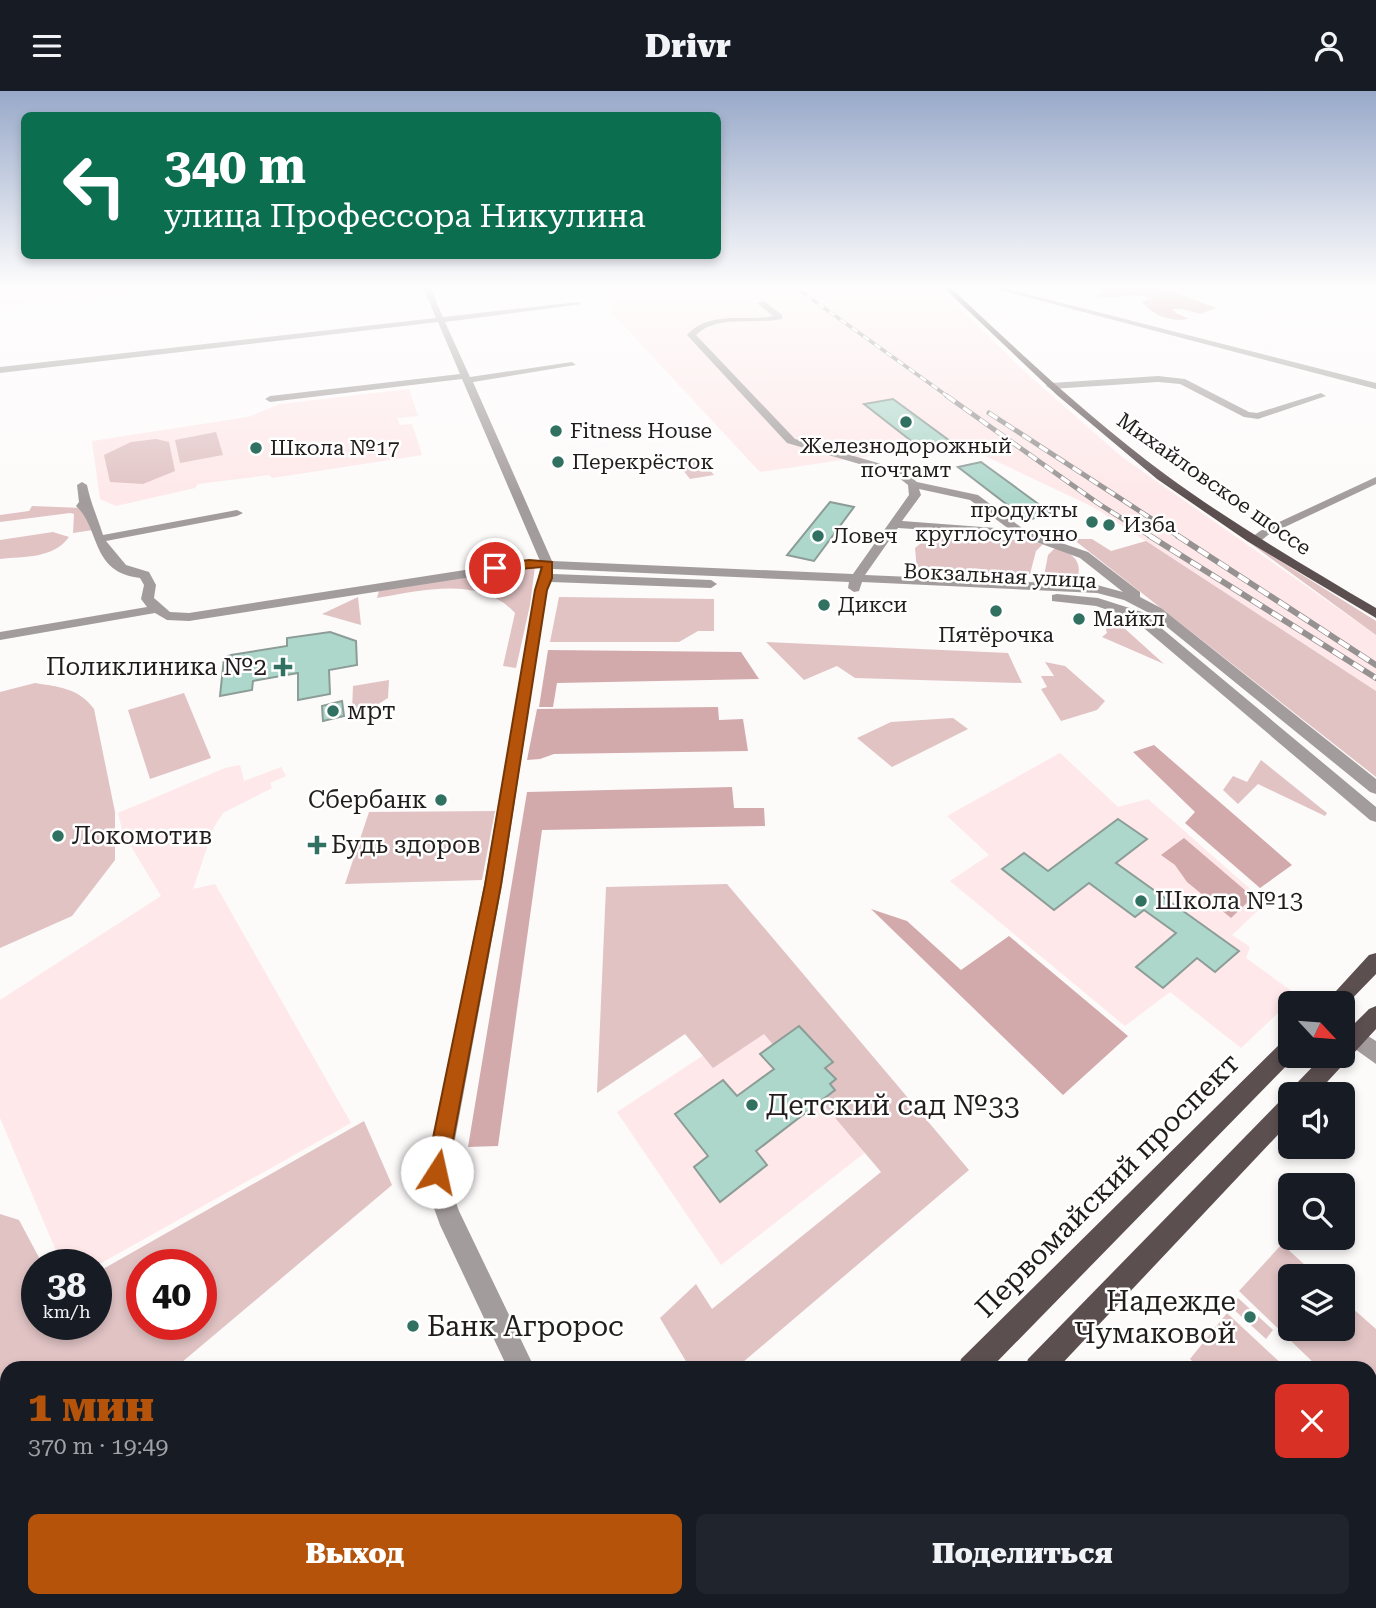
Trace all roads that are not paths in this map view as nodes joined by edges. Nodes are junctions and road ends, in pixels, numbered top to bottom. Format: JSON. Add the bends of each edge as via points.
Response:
{"nodes":[{"id":1,"x":107,"y":358,"type":"edge"},
{"id":2,"x":456,"y":358,"type":"edge"},
{"id":3,"x":713,"y":358,"type":"edge"},
{"id":4,"x":1021,"y":358,"type":"edge"},
{"id":5,"x":1267,"y":358,"type":"edge"},
{"id":6,"x":572,"y":365,"type":"dead end"},
{"id":7,"x":0,"y":370,"type":"edge"},
{"id":8,"x":465,"y":378,"type":"junction"},
{"id":9,"x":1051,"y":386,"type":"junction"},
{"id":10,"x":1376,"y":386,"type":"edge"},
{"id":11,"x":1321,"y":395,"type":"dead end"},
{"id":12,"x":270,"y":399,"type":"dead end"},
{"id":13,"x":1376,"y":480,"type":"edge"},
{"id":14,"x":913,"y":484,"type":"junction"},
{"id":15,"x":82,"y":485,"type":"dead end"},
{"id":16,"x":237,"y":513,"type":"dead end"},
{"id":17,"x":894,"y":524,"type":"junction"},
{"id":18,"x":1022,"y":533,"type":"junction"},
{"id":19,"x":100,"y":539,"type":"junction"},
{"id":20,"x":1253,"y":541,"type":"junction"},
{"id":21,"x":547,"y":571,"type":"junction"},
{"id":22,"x":1110,"y":575,"type":"junction"},
{"id":23,"x":855,"y":584,"type":"junction"},
{"id":24,"x":1103,"y":596,"type":"junction"},
{"id":25,"x":157,"y":609,"type":"junction"},
{"id":26,"x":1156,"y":611,"type":"junction"},
{"id":27,"x":1376,"y":614,"type":"edge"},
{"id":28,"x":0,"y":636,"type":"edge"},
{"id":29,"x":1376,"y":788,"type":"edge"},
{"id":30,"x":1376,"y":816,"type":"edge"},
{"id":31,"x":1376,"y":961,"type":"edge"},
{"id":32,"x":1347,"y":991,"type":"edge"},
{"id":33,"x":1376,"y":1016,"type":"edge"},
{"id":34,"x":1355,"y":1038,"type":"edge"},
{"id":35,"x":1355,"y":1046,"type":"edge"},
{"id":36,"x":1376,"y":1054,"type":"edge"},
{"id":37,"x":1278,"y":1060,"type":"edge"},
{"id":38,"x":1326,"y":1068,"type":"edge"},
{"id":39,"x":1312,"y":1082,"type":"edge"},
{"id":40,"x":1278,"y":1118,"type":"edge"},
{"id":41,"x":518,"y":1361,"type":"edge"},
{"id":42,"x":979,"y":1361,"type":"edge"},
{"id":43,"x":1046,"y":1361,"type":"edge"}],
"edges":[{"from":1,"to":7,"type":"street"},
{"from":2,"to":8,"type":"street"},
{"from":3,"to":14,"type":"street","via":[[791,441],[898,472]]},
{"from":4,"to":9,"type":"main road","name":"Михайловское шоссе"},
{"from":5,"to":10,"type":"street"},
{"from":6,"to":8,"type":"street"},
{"from":8,"to":12,"type":"street"},
{"from":8,"to":21,"type":"street","via":[[539,538]]},
{"from":9,"to":11,"type":"street","via":[[1182,381],[1247,415],[1258,416]]},
{"from":9,"to":20,"type":"main road","name":"Михайловское шоссе","via":[[1133,455]]},
{"from":13,"to":20,"type":"street"},
{"from":14,"to":17,"type":"street","via":[[915,495]]},
{"from":14,"to":18,"type":"street","via":[[977,498]]},
{"from":15,"to":19,"type":"street","via":[[82,506],[90,512]]},
{"from":16,"to":19,"type":"street"},
{"from":17,"to":18,"type":"street"},
{"from":17,"to":23,"type":"street"},
{"from":18,"to":22,"type":"street","via":[[1075,551]]},
{"from":19,"to":25,"type":"street","via":[[119,567],[145,575],[150,585],[147,599]]},
{"from":20,"to":27,"type":"main road","name":"Михайловское шоссе"},
{"from":21,"to":23,"type":"street","name":"Вокзальная улица"},
{"from":21,"to":25,"type":"street","name":"Вокзальная улица","via":[[529,563],[189,617],[167,616]]},
{"from":21,"to":41,"type":"street","via":[[437,1172],[449,1216]]},
{"from":22,"to":24,"type":"street"},
{"from":22,"to":26,"type":"street"},
{"from":23,"to":24,"type":"street","name":"Вокзальная улица"},
{"from":24,"to":26,"type":"street","name":"Вокзальная улица","via":[[1135,600]]},
{"from":24,"to":30,"type":"street","name":"Вокзальная улица","via":[[1137,615]]},
{"from":25,"to":28,"type":"street"},
{"from":26,"to":29,"type":"street","name":"Вокзальная улица"},
{"from":31,"to":32,"type":"main road"},
{"from":33,"to":34,"type":"main road"},
{"from":35,"to":36,"type":"street"},
{"from":37,"to":42,"type":"main road","name":"Первомайский проспект"},
{"from":38,"to":39,"type":"main road"},
{"from":40,"to":43,"type":"main road"}]}
